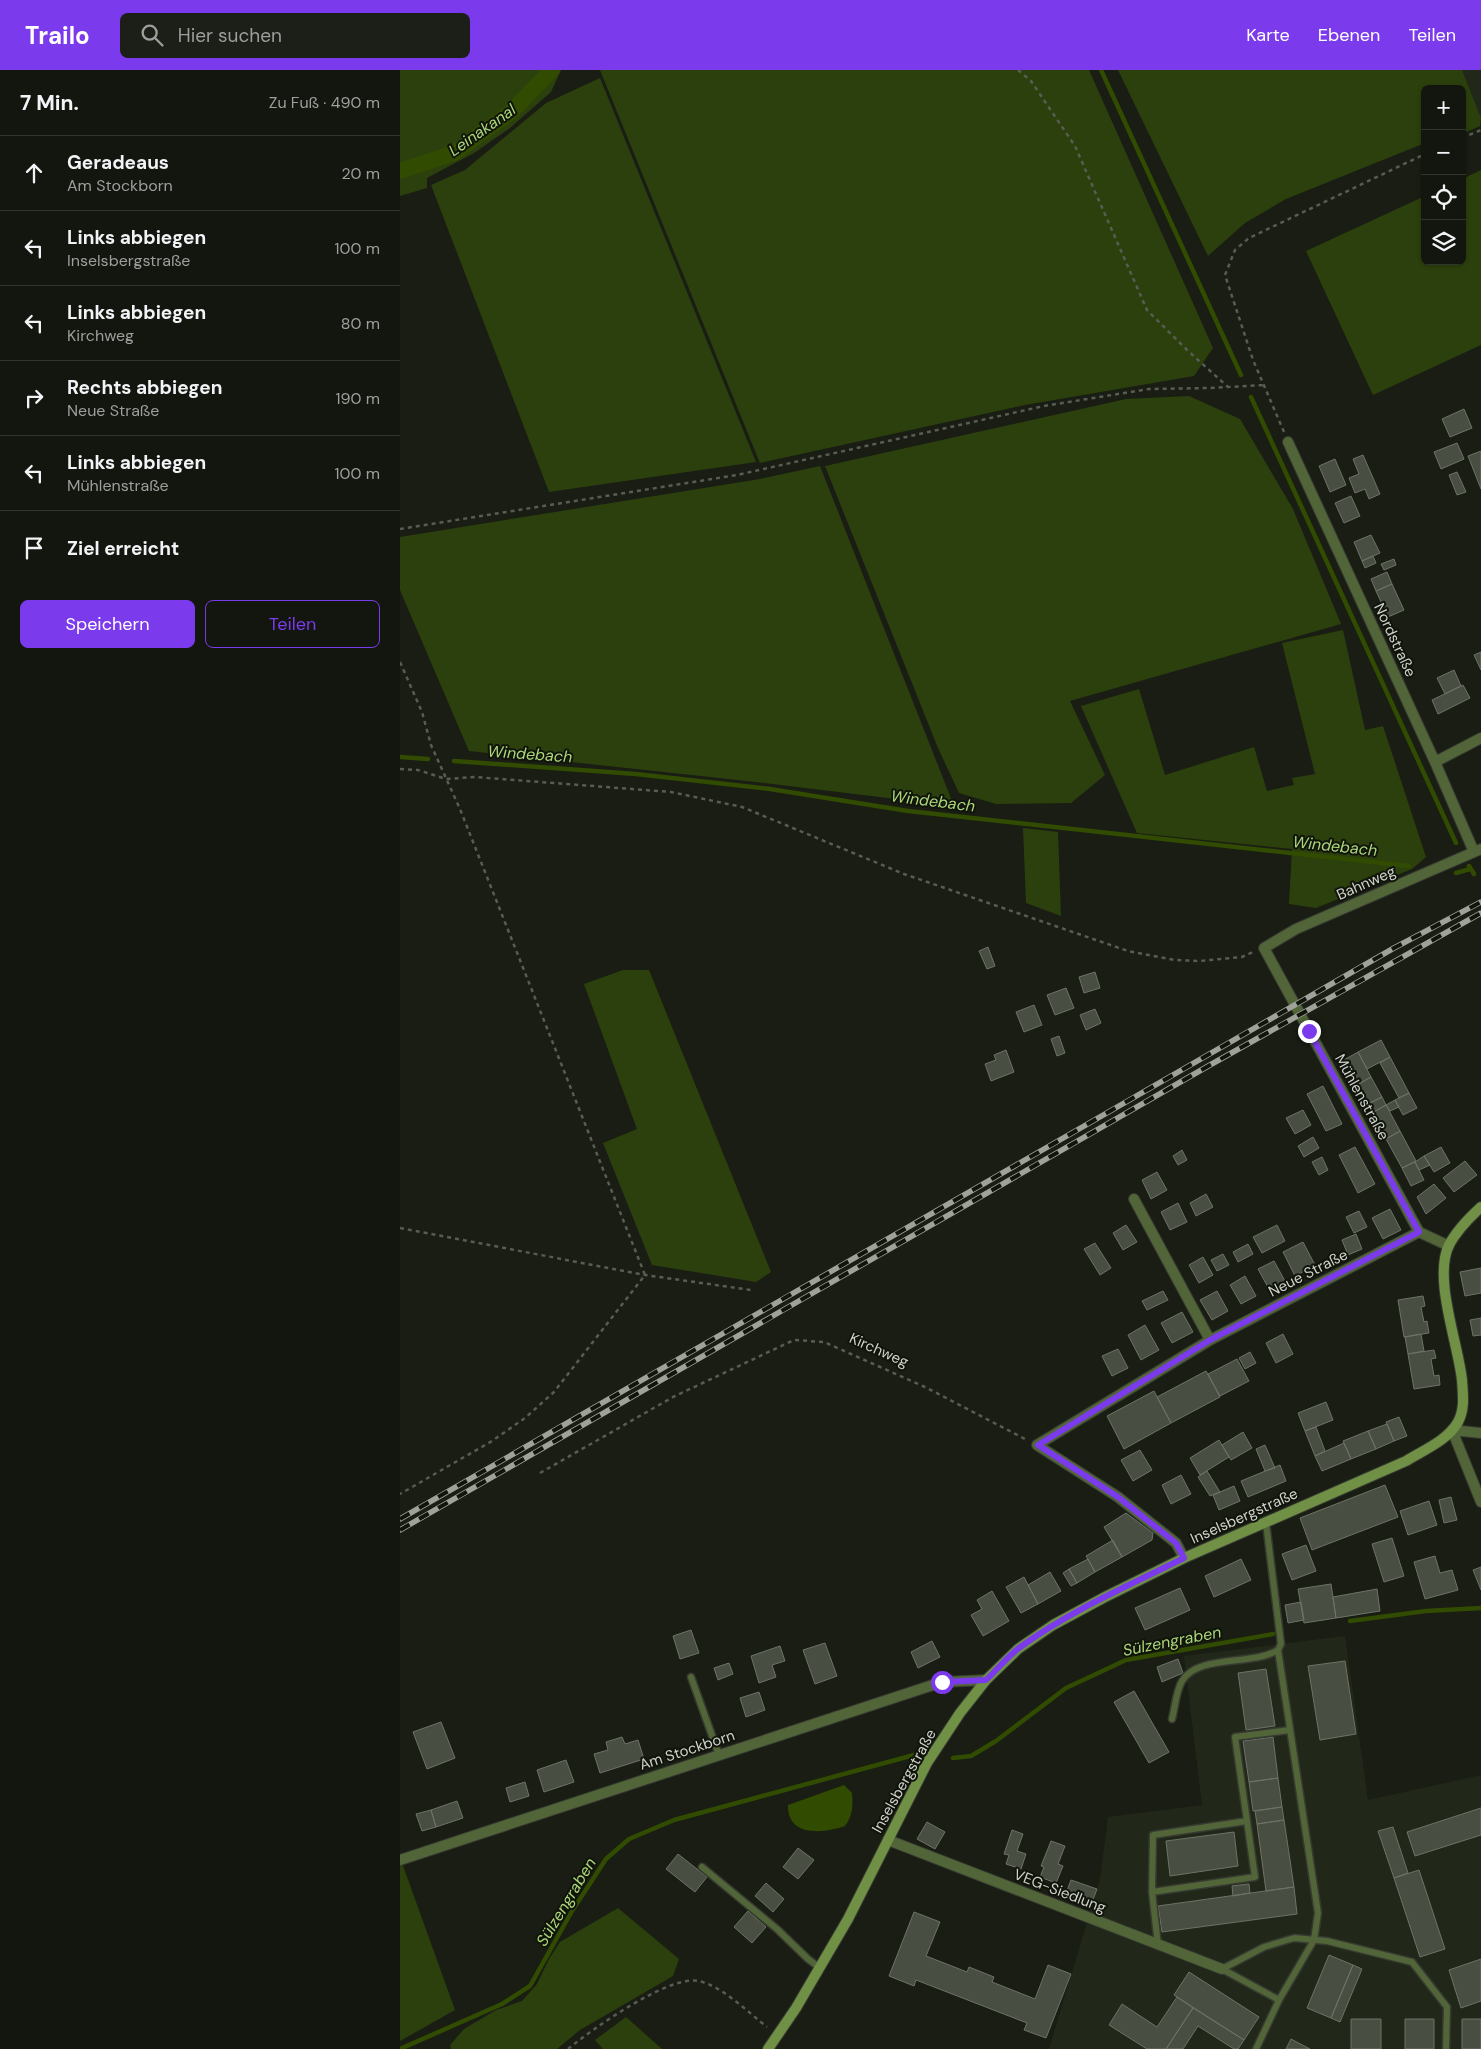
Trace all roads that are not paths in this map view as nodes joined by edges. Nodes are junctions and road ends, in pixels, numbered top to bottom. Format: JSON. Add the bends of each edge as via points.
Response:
{"nodes":[{"id":1,"x":1288,"y":442,"type":"road end"},
{"id":2,"x":1481,"y":738,"type":"edge"},
{"id":3,"x":1435,"y":762,"type":"junction"},
{"id":4,"x":1478,"y":851,"type":"edge"},
{"id":5,"x":1264,"y":948,"type":"joint"},
{"id":6,"x":1134,"y":1199,"type":"dead end"},
{"id":7,"x":1481,"y":1207,"type":"edge"},
{"id":8,"x":1419,"y":1232,"type":"junction"},
{"id":9,"x":1448,"y":1246,"type":"junction"},
{"id":10,"x":1210,"y":1340,"type":"junction"},
{"id":11,"x":1452,"y":1430,"type":"junction"},
{"id":12,"x":1481,"y":1433,"type":"edge"},
{"id":13,"x":1481,"y":1502,"type":"edge"},
{"id":14,"x":1266,"y":1523,"type":"junction"},
{"id":15,"x":1184,"y":1558,"type":"junction"},
{"id":16,"x":1278,"y":1650,"type":"junction"},
{"id":17,"x":691,"y":1677,"type":"dead end"},
{"id":18,"x":986,"y":1680,"type":"junction"},
{"id":19,"x":1172,"y":1719,"type":"dead end"},
{"id":20,"x":1290,"y":1730,"type":"junction"},
{"id":21,"x":719,"y":1755,"type":"junction"},
{"id":22,"x":1247,"y":1821,"type":"junction"},
{"id":23,"x":888,"y":1840,"type":"junction"},
{"id":24,"x":400,"y":1860,"type":"edge"},
{"id":25,"x":702,"y":1867,"type":"dead end"},
{"id":26,"x":1152,"y":1892,"type":"junction"},
{"id":27,"x":1314,"y":1940,"type":"junction"},
{"id":28,"x":1158,"y":1945,"type":"junction"},
{"id":29,"x":820,"y":1968,"type":"junction"},
{"id":30,"x":1222,"y":1969,"type":"junction"},
{"id":31,"x":1279,"y":2000,"type":"junction"},
{"id":32,"x":768,"y":2049,"type":"edge"},
{"id":33,"x":1256,"y":2049,"type":"edge"},
{"id":34,"x":1446,"y":2049,"type":"edge"}],
"edges":[{"from":1,"to":3,"type":"street","name":"Nordstraße"},
{"from":2,"to":3,"type":"street"},
{"from":3,"to":4,"type":"street","name":"Nordstraße"},
{"from":4,"to":5,"type":"street","name":"Bahnweg","via":[[1296,929]]},
{"from":5,"to":8,"type":"street","name":"Mühlenstraße"},
{"from":6,"to":10,"type":"street"},
{"from":7,"to":9,"type":"street","name":"Inselsbergstraße","via":[[1464,1223]]},
{"from":8,"to":9,"type":"street"},
{"from":8,"to":10,"type":"street","name":"Neue Straße"},
{"from":9,"to":11,"type":"street","name":"Inselsbergstraße","via":[[1444,1284],[1464,1400],[1459,1421]]},
{"from":10,"to":15,"type":"street","name":"Neue Straße","via":[[1038,1445],[1118,1497],[1176,1543]]},
{"from":11,"to":12,"type":"street"},
{"from":11,"to":13,"type":"street"},
{"from":11,"to":14,"type":"street","name":"Inselsbergstraße","via":[[1406,1461]]},
{"from":14,"to":15,"type":"street","name":"Inselsbergstraße"},
{"from":14,"to":16,"type":"lane","via":[[1281,1644]]},
{"from":15,"to":18,"type":"street","name":"Inselsbergstraße","via":[[1053,1626],[1018,1649]]},
{"from":16,"to":19,"type":"lane","via":[[1264,1656],[1206,1665],[1195,1670],[1182,1682]]},
{"from":16,"to":20,"type":"lane"},
{"from":17,"to":21,"type":"lane"},
{"from":18,"to":21,"type":"street","name":"Am Stockborn","via":[[942,1682]]},
{"from":18,"to":23,"type":"street","name":"Inselsbergstraße","via":[[960,1712],[927,1763]]},
{"from":20,"to":22,"type":"lane","via":[[1235,1737]]},
{"from":20,"to":27,"type":"lane","via":[[1318,1914]]},
{"from":21,"to":24,"type":"street","name":"Am Stockborn"},
{"from":22,"to":26,"type":"lane","via":[[1153,1835]]},
{"from":22,"to":26,"type":"lane","via":[[1255,1877]]},
{"from":23,"to":28,"type":"street","name":"VEG-Siedlung"},
{"from":23,"to":29,"type":"street","name":"Inselsbergstraße"},
{"from":25,"to":29,"type":"lane"},
{"from":26,"to":28,"type":"lane"},
{"from":27,"to":30,"type":"lane","via":[[1294,1938],[1264,1947]]},
{"from":27,"to":31,"type":"lane"},
{"from":27,"to":34,"type":"lane","via":[[1412,1962],[1447,2007]]},
{"from":28,"to":30,"type":"street","name":"VEG-Siedlung"},
{"from":29,"to":32,"type":"street","name":"Inselsbergstraße"},
{"from":30,"to":31,"type":"lane"},
{"from":31,"to":33,"type":"lane"}]}
